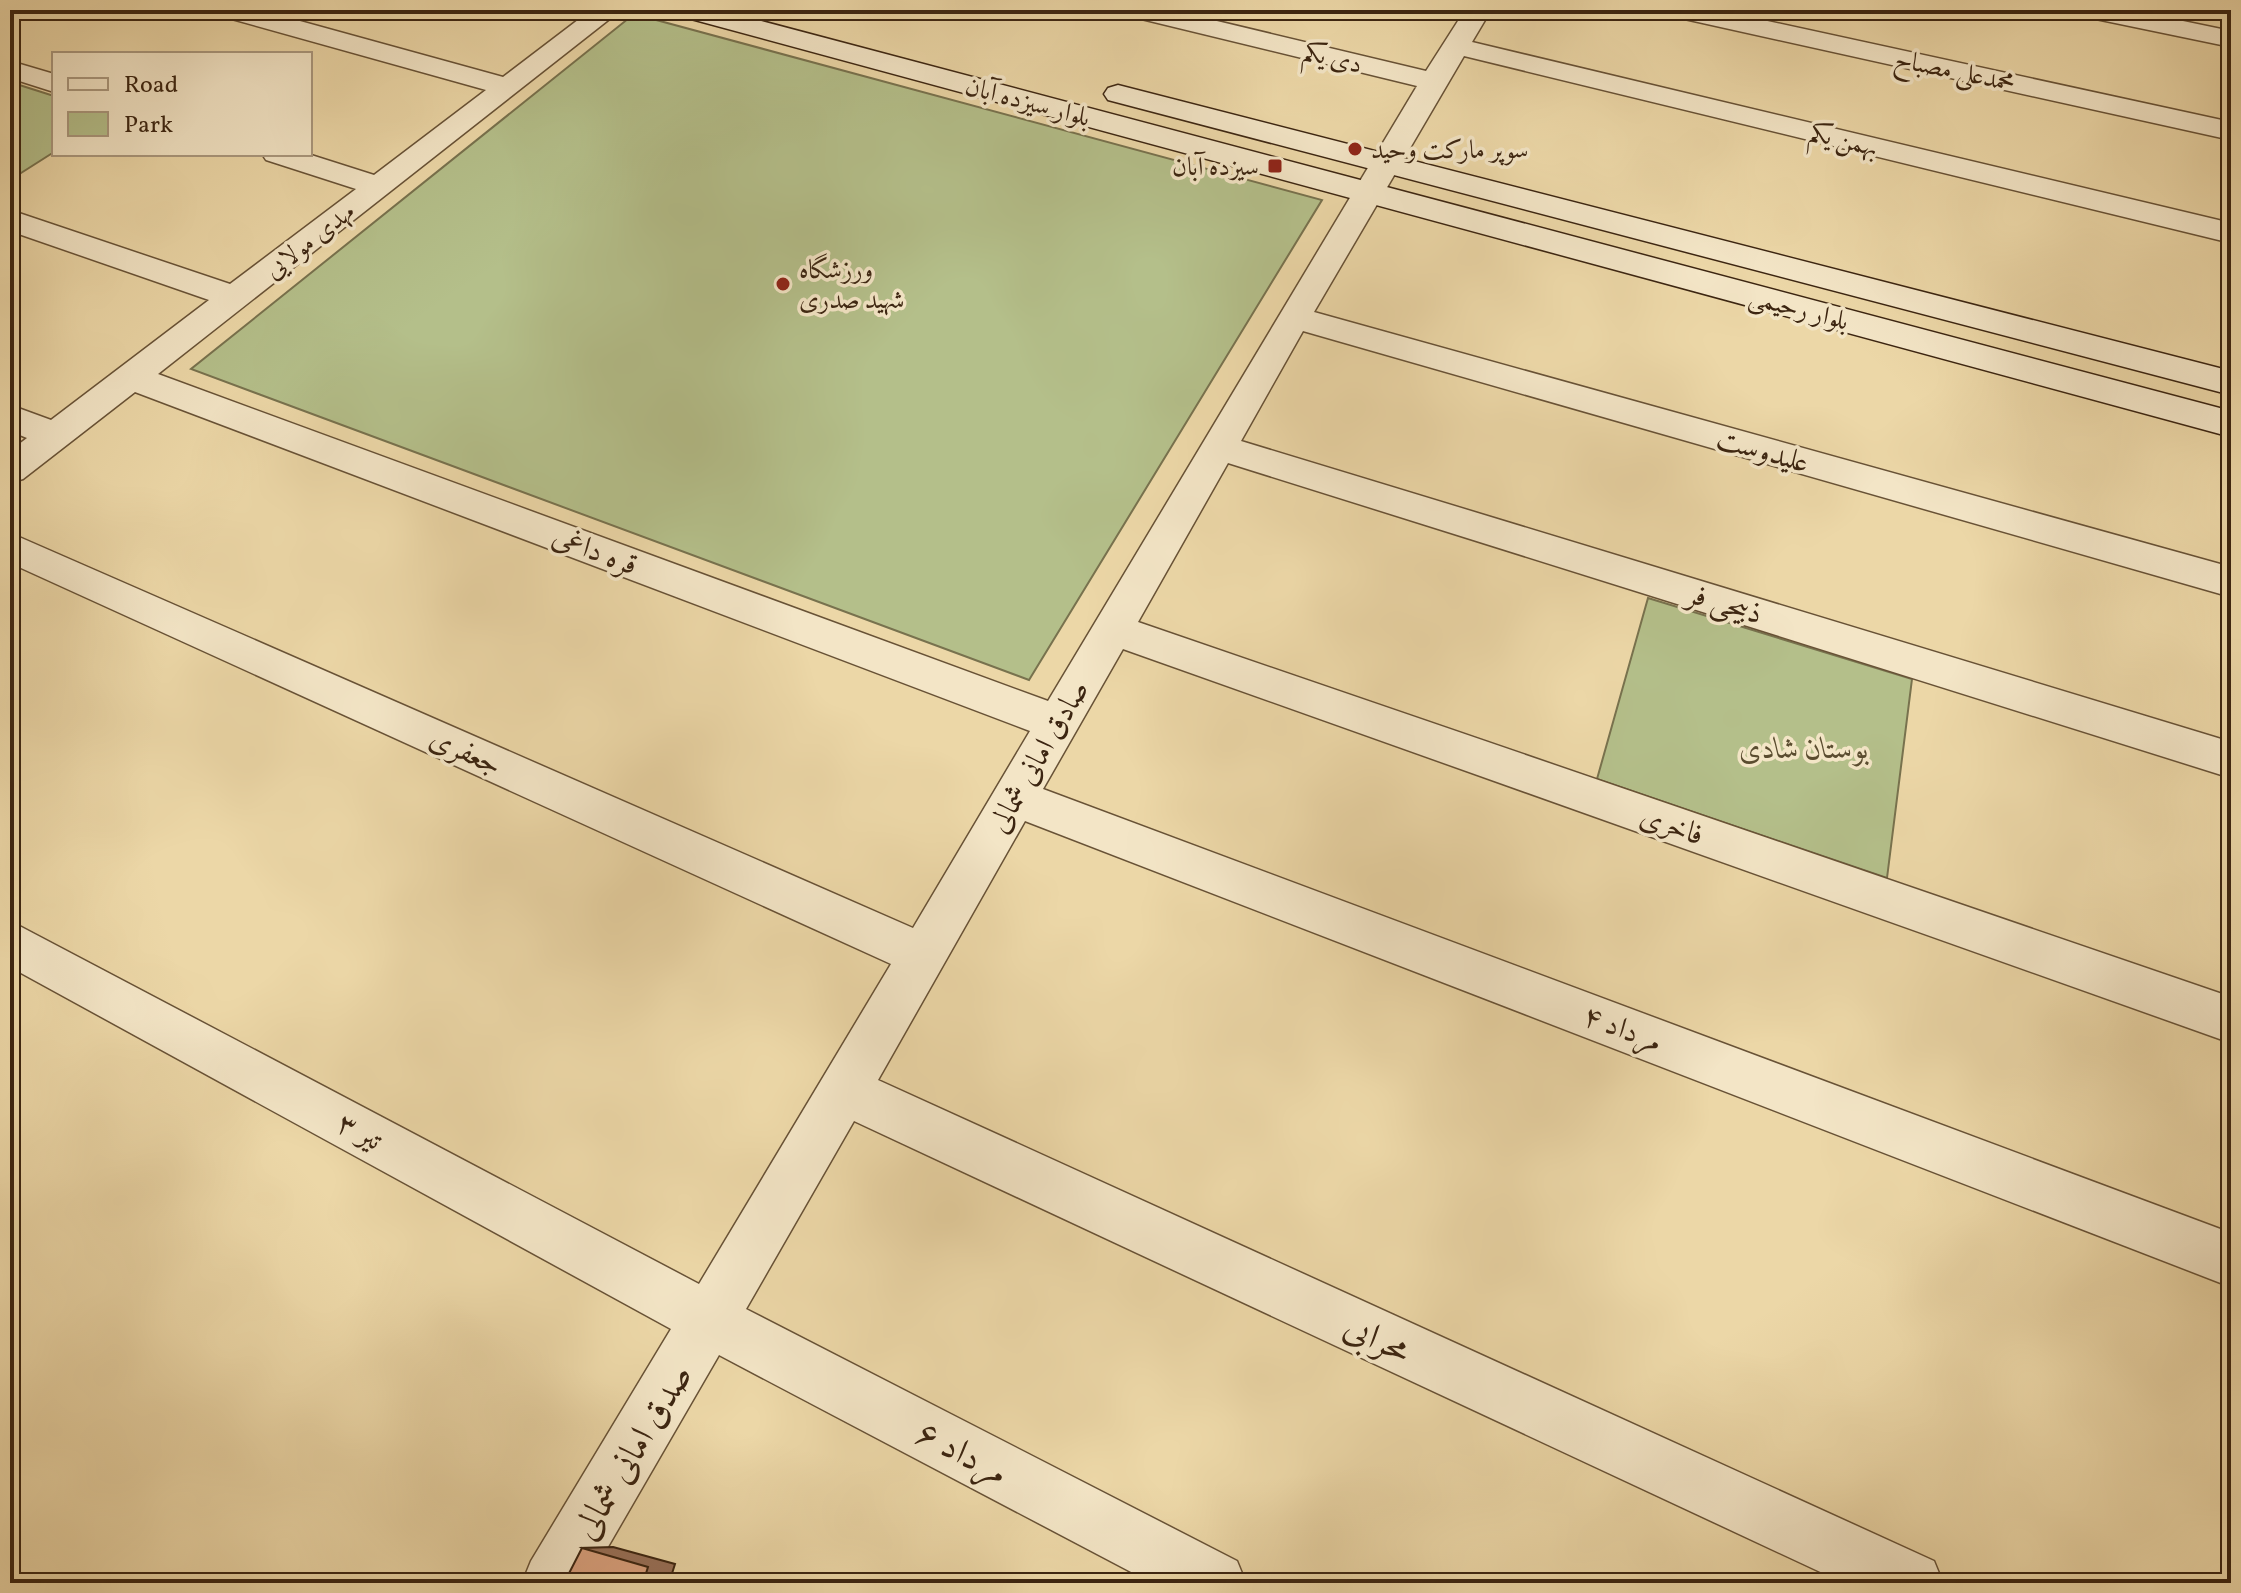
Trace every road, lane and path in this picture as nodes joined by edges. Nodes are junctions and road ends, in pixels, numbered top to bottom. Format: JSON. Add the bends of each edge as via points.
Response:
{"nodes":[{"id":1,"x":230,"y":10,"type":"edge"},
{"id":2,"x":608,"y":10,"type":"edge"},
{"id":3,"x":689,"y":10,"type":"edge"},
{"id":4,"x":1138,"y":10,"type":"edge"},
{"id":5,"x":1478,"y":10,"type":"edge"},
{"id":6,"x":1680,"y":10,"type":"edge"},
{"id":7,"x":2091,"y":10,"type":"edge"},
{"id":8,"x":2231,"y":39,"type":"edge"},
{"id":9,"x":1456,"y":46,"type":"junction"},
{"id":10,"x":10,"y":69,"type":"edge"},
{"id":11,"x":52,"y":82,"type":"edge"},
{"id":12,"x":1435,"y":82,"type":"junction"},
{"id":13,"x":508,"y":87,"type":"junction"},
{"id":14,"x":1092,"y":87,"type":"dead end"},
{"id":15,"x":2231,"y":131,"type":"edge"},
{"id":16,"x":283,"y":156,"type":"edge"},
{"id":17,"x":1376,"y":178,"type":"junction"},
{"id":18,"x":379,"y":186,"type":"junction"},
{"id":19,"x":10,"y":220,"type":"edge"},
{"id":20,"x":2231,"y":233,"type":"edge"},
{"id":21,"x":235,"y":297,"type":"junction"},
{"id":22,"x":1294,"y":317,"type":"junction"},
{"id":23,"x":133,"y":378,"type":"junction"},
{"id":24,"x":2231,"y":383,"type":"edge"},
{"id":25,"x":10,"y":417,"type":"edge"},
{"id":26,"x":2231,"y":424,"type":"edge"},
{"id":27,"x":56,"y":436,"type":"junction"},
{"id":28,"x":1218,"y":447,"type":"junction"},
{"id":29,"x":10,"y":470,"type":"edge"},
{"id":30,"x":10,"y":547,"type":"edge"},
{"id":31,"x":2231,"y":582,"type":"edge"},
{"id":32,"x":1112,"y":629,"type":"junction"},
{"id":33,"x":1058,"y":723,"type":"junction"},
{"id":34,"x":2231,"y":760,"type":"edge"},
{"id":35,"x":1014,"y":797,"type":"junction"},
{"id":36,"x":10,"y":943,"type":"edge"},
{"id":37,"x":923,"y":955,"type":"junction"},
{"id":38,"x":2231,"y":1020,"type":"edge"},
{"id":39,"x":844,"y":1090,"type":"junction"},
{"id":40,"x":2231,"y":1260,"type":"edge"},
{"id":41,"x":710,"y":1320,"type":"junction"},
{"id":42,"x":553,"y":1583,"type":"edge"},
{"id":43,"x":1215,"y":1583,"type":"edge"},
{"id":44,"x":1912,"y":1583,"type":"edge"}],
"edges":[{"from":1,"to":13,"type":"street"},
{"from":2,"to":13,"type":"street","name":"مهدی مولایی"},
{"from":3,"to":17,"type":"street","name":"بلوار سیزده آبان"},
{"from":4,"to":12,"type":"street","name":"دی یکم"},
{"from":5,"to":9,"type":"street","name":"صادق امانی شمالی"},
{"from":6,"to":15,"type":"street","name":"محمدعلی مصباح"},
{"from":7,"to":8,"type":"street"},
{"from":9,"to":12,"type":"street","name":"صادق امانی شمالی"},
{"from":9,"to":20,"type":"street","name":"بهمن یکم"},
{"from":10,"to":11,"type":"street"},
{"from":12,"to":17,"type":"street","name":"صادق امانی شمالی"},
{"from":13,"to":18,"type":"street","name":"مهدی مولایی"},
{"from":14,"to":17,"type":"street","name":"بلوار سیزده آبان"},
{"from":16,"to":18,"type":"street"},
{"from":17,"to":22,"type":"street","name":"صادق امانی شمالی"},
{"from":17,"to":24,"type":"street","name":"بلوار رحیمی"},
{"from":17,"to":26,"type":"street","name":"بلوار رحیمی"},
{"from":18,"to":21,"type":"street","name":"مهدی مولایی"},
{"from":19,"to":21,"type":"street"},
{"from":21,"to":23,"type":"street","name":"مهدی مولایی"},
{"from":22,"to":28,"type":"street","name":"صادق امانی شمالی"},
{"from":22,"to":31,"type":"street","name":"علیدوست"},
{"from":23,"to":27,"type":"street","name":"مهدی مولایی"},
{"from":23,"to":33,"type":"street","name":"قره داغی"},
{"from":25,"to":27,"type":"street"},
{"from":27,"to":29,"type":"street","name":"مهدی مولایی"},
{"from":28,"to":32,"type":"street","name":"صادق امانی شمالی"},
{"from":28,"to":34,"type":"street","name":"ذبیحی فر"},
{"from":30,"to":37,"type":"street","name":"جعفری"},
{"from":32,"to":33,"type":"street","name":"صادق امانی شمالی"},
{"from":32,"to":38,"type":"street","name":"فاخری"},
{"from":33,"to":35,"type":"street","name":"صادق امانی شمالی"},
{"from":35,"to":37,"type":"street","name":"صادق امانی شمالی"},
{"from":35,"to":40,"type":"street","name":"مرداد ۴"},
{"from":36,"to":41,"type":"street","name":"تیر ۳"},
{"from":37,"to":39,"type":"street","name":"صادق امانی شمالی"},
{"from":39,"to":41,"type":"street","name":"صادق امانی شمالی"},
{"from":39,"to":44,"type":"street","name":"محرابی"},
{"from":41,"to":42,"type":"street","name":"صدق امانی شمالی"},
{"from":41,"to":43,"type":"street","name":"مرداد ۶"}]}
